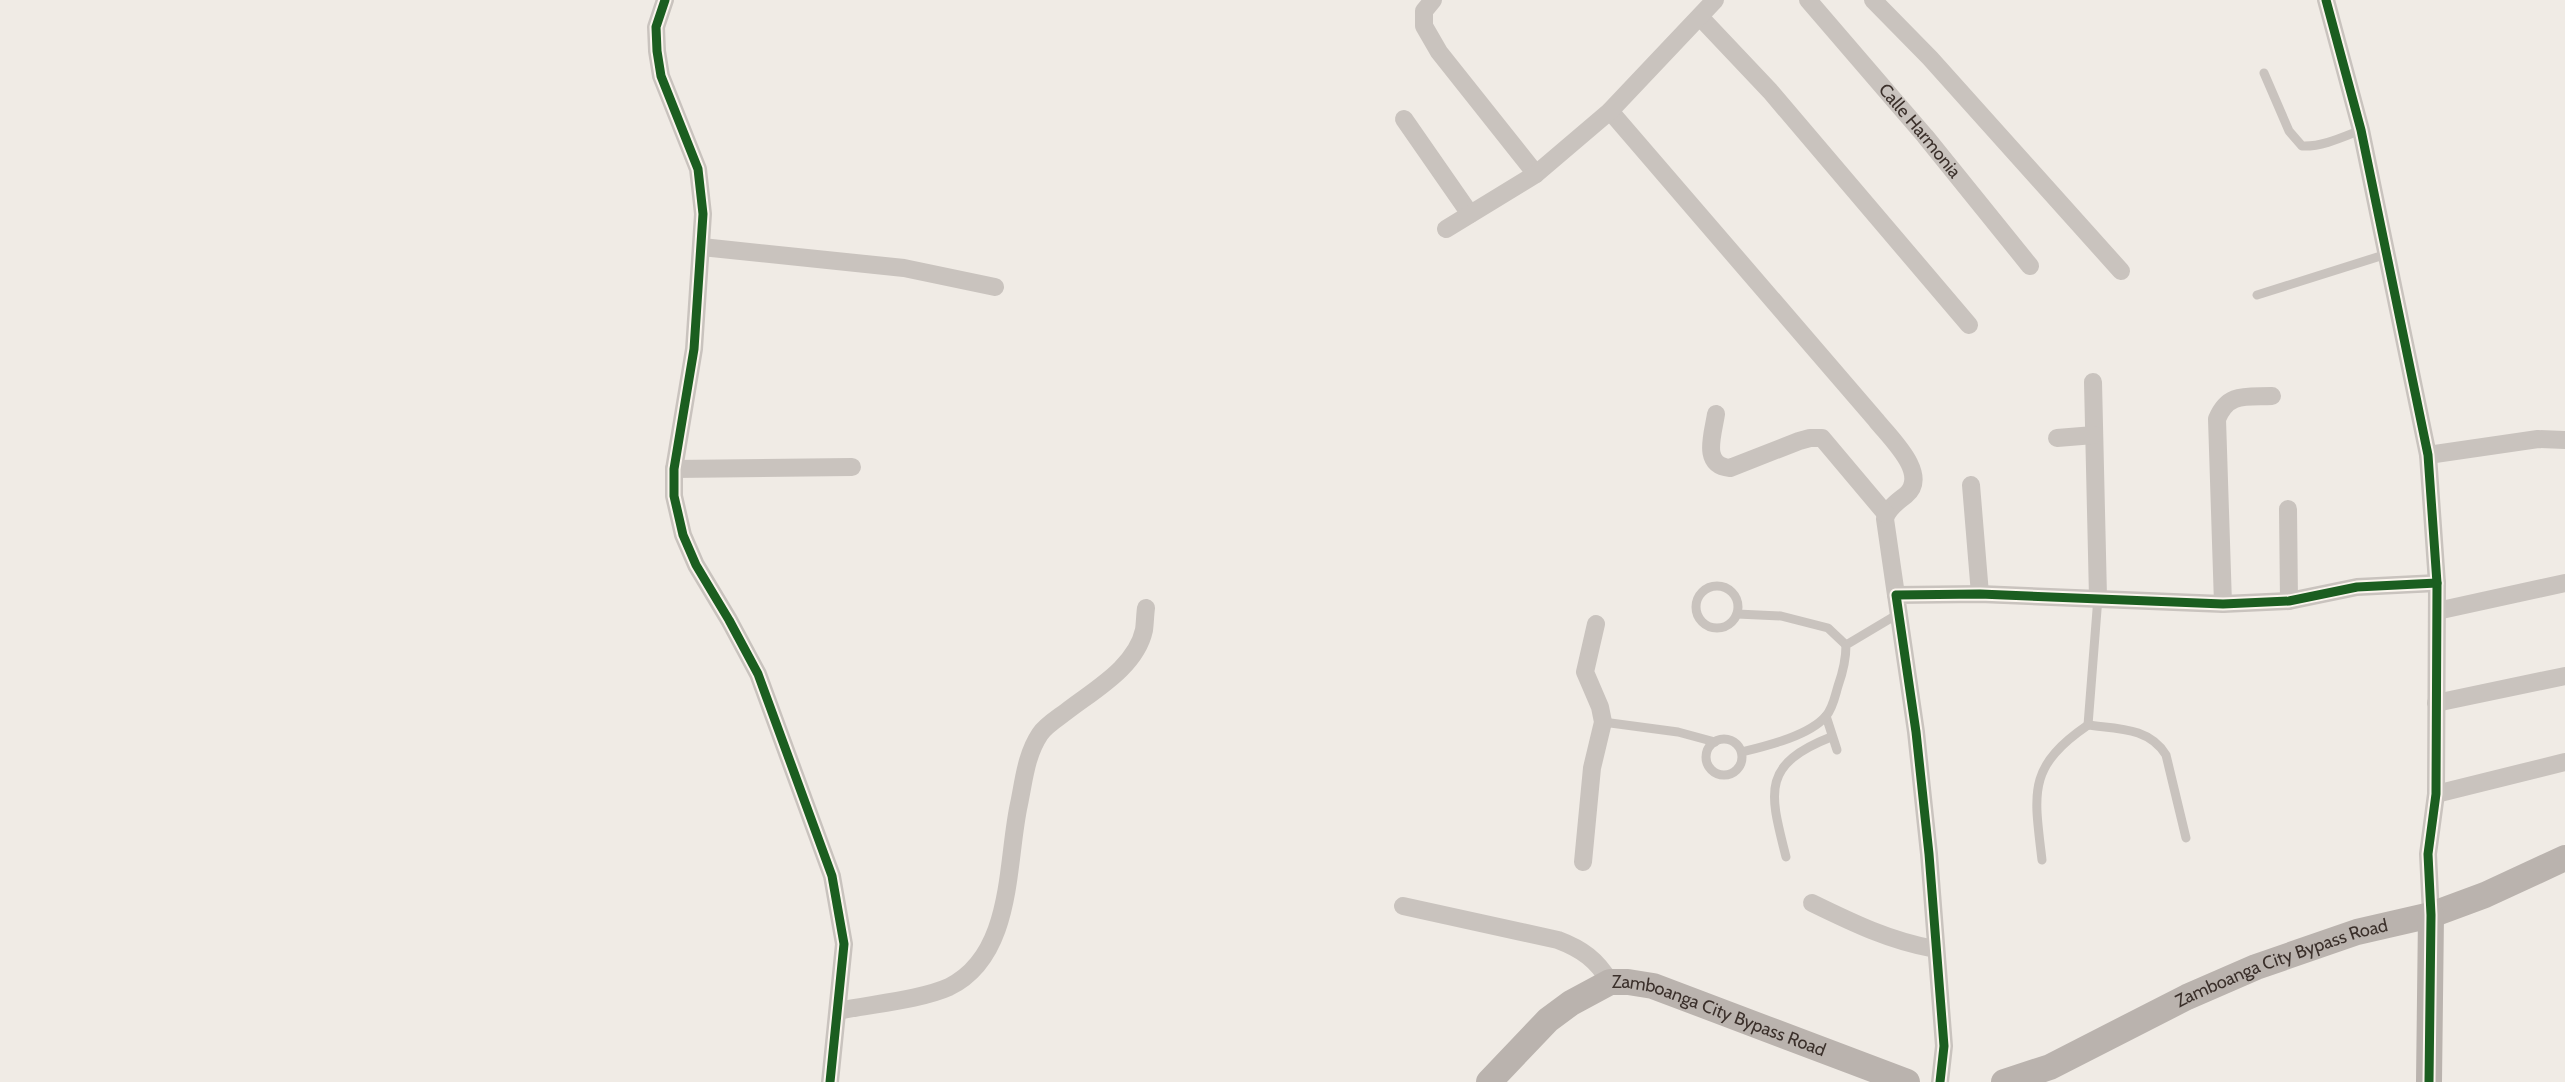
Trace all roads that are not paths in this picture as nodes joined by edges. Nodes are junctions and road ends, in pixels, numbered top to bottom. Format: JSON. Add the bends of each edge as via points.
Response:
{"nodes":[{"id":1,"x":665,"y":0,"type":"edge"},
{"id":2,"x":1433,"y":0,"type":"edge"},
{"id":3,"x":1715,"y":0,"type":"edge"},
{"id":4,"x":1808,"y":0,"type":"edge"},
{"id":5,"x":1873,"y":0,"type":"edge"},
{"id":6,"x":2326,"y":0,"type":"edge"},
{"id":7,"x":1700,"y":17,"type":"junction"},
{"id":8,"x":2264,"y":73,"type":"dead end"},
{"id":9,"x":1610,"y":111,"type":"junction"},
{"id":10,"x":1404,"y":118,"type":"dead end"},
{"id":11,"x":2361,"y":130,"type":"junction"},
{"id":12,"x":1536,"y":174,"type":"junction"},
{"id":13,"x":1470,"y":214,"type":"junction"},
{"id":14,"x":1446,"y":229,"type":"dead end"},
{"id":15,"x":702,"y":247,"type":"junction"},
{"id":16,"x":2387,"y":254,"type":"junction"},
{"id":17,"x":2030,"y":266,"type":"dead end"},
{"id":18,"x":2121,"y":271,"type":"dead end"},
{"id":19,"x":995,"y":287,"type":"dead end"},
{"id":20,"x":2257,"y":295,"type":"dead end"},
{"id":21,"x":1969,"y":325,"type":"dead end"},
{"id":22,"x":2093,"y":382,"type":"dead end"},
{"id":23,"x":2272,"y":396,"type":"dead end"},
{"id":24,"x":1716,"y":414,"type":"dead end"},
{"id":25,"x":2094,"y":435,"type":"junction"},
{"id":26,"x":2057,"y":438,"type":"dead end"},
{"id":27,"x":2565,"y":440,"type":"edge"},
{"id":28,"x":2428,"y":455,"type":"junction"},
{"id":29,"x":852,"y":467,"type":"dead end"},
{"id":30,"x":674,"y":469,"type":"junction"},
{"id":31,"x":1971,"y":485,"type":"dead end"},
{"id":32,"x":2288,"y":509,"type":"dead end"},
{"id":33,"x":1886,"y":514,"type":"junction"},
{"id":34,"x":2437,"y":583,"type":"junction"},
{"id":35,"x":2565,"y":583,"type":"edge"},
{"id":36,"x":1980,"y":594,"type":"junction"},
{"id":37,"x":1896,"y":595,"type":"junction"},
{"id":38,"x":2098,"y":597,"type":"junction"},
{"id":39,"x":2289,"y":601,"type":"junction"},
{"id":40,"x":2223,"y":604,"type":"junction"},
{"id":41,"x":1146,"y":608,"type":"dead end"},
{"id":42,"x":2437,"y":611,"type":"junction"},
{"id":43,"x":1737,"y":614,"type":"junction"},
{"id":44,"x":1898,"y":614,"type":"junction"},
{"id":45,"x":1596,"y":624,"type":"dead end"},
{"id":46,"x":1846,"y":645,"type":"junction"},
{"id":47,"x":2565,"y":676,"type":"edge"},
{"id":48,"x":2436,"y":703,"type":"junction"},
{"id":49,"x":1826,"y":716,"type":"junction"},
{"id":50,"x":1603,"y":722,"type":"junction"},
{"id":51,"x":2088,"y":725,"type":"junction"},
{"id":52,"x":1831,"y":737,"type":"junction"},
{"id":53,"x":1715,"y":742,"type":"junction"},
{"id":54,"x":1837,"y":750,"type":"dead end"},
{"id":55,"x":1742,"y":752,"type":"junction"},
{"id":56,"x":2565,"y":762,"type":"edge"},
{"id":57,"x":2436,"y":794,"type":"junction"},
{"id":58,"x":2186,"y":838,"type":"dead end"},
{"id":59,"x":1786,"y":856,"type":"dead end"},
{"id":60,"x":2565,"y":858,"type":"edge"},
{"id":61,"x":2042,"y":860,"type":"dead end"},
{"id":62,"x":1583,"y":862,"type":"dead end"},
{"id":63,"x":1812,"y":903,"type":"dead end"},
{"id":64,"x":1403,"y":906,"type":"dead end"},
{"id":65,"x":2431,"y":915,"type":"junction"},
{"id":66,"x":1935,"y":948,"type":"junction"},
{"id":67,"x":1610,"y":982,"type":"junction"},
{"id":68,"x":838,"y":1011,"type":"junction"},
{"id":69,"x":830,"y":1082,"type":"edge"},
{"id":70,"x":1489,"y":1082,"type":"edge"},
{"id":71,"x":1906,"y":1082,"type":"edge"},
{"id":72,"x":1940,"y":1082,"type":"edge"},
{"id":73,"x":2004,"y":1082,"type":"edge"},
{"id":74,"x":2429,"y":1082,"type":"edge"}],
"edges":[{"from":1,"to":15,"type":"street","via":[[656,27],[657,51],[661,76],[698,169],[704,214]]},
{"from":2,"to":12,"type":"street","via":[[1424,11],[1424,26],[1439,52]]},
{"from":3,"to":7,"type":"street"},
{"from":4,"to":17,"type":"street","name":"Calle Harmonia"},
{"from":5,"to":18,"type":"street"},
{"from":6,"to":11,"type":"street"},
{"from":7,"to":9,"type":"street"},
{"from":7,"to":21,"type":"street","via":[[1770,91]]},
{"from":8,"to":11,"type":"lane","via":[[2289,131],[2302,146],[2340,139]]},
{"from":9,"to":12,"type":"street"},
{"from":9,"to":33,"type":"street","via":[[1898,447],[1915,481],[1912,490]]},
{"from":10,"to":13,"type":"street"},
{"from":11,"to":16,"type":"street"},
{"from":12,"to":13,"type":"street"},
{"from":13,"to":14,"type":"street"},
{"from":15,"to":19,"type":"street","via":[[904,268]]},
{"from":15,"to":30,"type":"street","via":[[694,349]]},
{"from":16,"to":20,"type":"lane"},
{"from":16,"to":28,"type":"street"},
{"from":22,"to":25,"type":"street"},
{"from":23,"to":40,"type":"street","via":[[2238,397],[2222,408],[2217,419]]},
{"from":24,"to":33,"type":"street","via":[[1711,454],[1719,467],[1730,468],[1798,441],[1822,438]]},
{"from":25,"to":26,"type":"street"},
{"from":25,"to":38,"type":"street"},
{"from":27,"to":28,"type":"street","via":[[2538,439]]},
{"from":28,"to":34,"type":"street"},
{"from":29,"to":30,"type":"street"},
{"from":30,"to":68,"type":"street","via":[[674,496],[683,535],[758,674],[832,876],[844,944]]},
{"from":31,"to":36,"type":"street"},
{"from":32,"to":39,"type":"street"},
{"from":33,"to":37,"type":"street"},
{"from":34,"to":39,"type":"street","via":[[2357,587]]},
{"from":34,"to":42,"type":"street"},
{"from":35,"to":42,"type":"street"},
{"from":36,"to":37,"type":"street"},
{"from":36,"to":38,"type":"street"},
{"from":37,"to":44,"type":"street"},
{"from":38,"to":40,"type":"street"},
{"from":38,"to":51,"type":"lane"},
{"from":39,"to":40,"type":"street"},
{"from":41,"to":68,"type":"street","via":[[1144,631],[1130,657],[1109,680],[1041,732],[1034,744],[1014,825],[998,926],[983,957],[967,975],[931,993]]},
{"from":42,"to":48,"type":"street"},
{"from":43,"to":43,"type":"lane","via":[[1733,592],[1724,586],[1713,586],[1696,600],[1700,621],[1710,627],[1721,628]]},
{"from":43,"to":46,"type":"lane","via":[[1781,616],[1828,628]]},
{"from":44,"to":46,"type":"lane"},
{"from":44,"to":66,"type":"street","via":[[1916,732]]},
{"from":45,"to":50,"type":"street","via":[[1585,672]]},
{"from":46,"to":49,"type":"lane","via":[[1844,667]]},
{"from":47,"to":48,"type":"street"},
{"from":48,"to":57,"type":"street"},
{"from":49,"to":52,"type":"lane"},
{"from":49,"to":55,"type":"lane","via":[[1777,743]]},
{"from":50,"to":53,"type":"lane","via":[[1678,732]]},
{"from":50,"to":62,"type":"street","via":[[1592,768]]},
{"from":51,"to":58,"type":"lane","via":[[2138,732],[2161,746]]},
{"from":51,"to":61,"type":"lane","via":[[2055,751],[2040,775],[2036,799]]},
{"from":52,"to":54,"type":"lane"},
{"from":52,"to":59,"type":"lane","via":[[1783,765],[1777,780],[1773,803]]},
{"from":53,"to":55,"type":"lane","via":[[1732,741]]},
{"from":53,"to":55,"type":"lane","via":[[1706,756],[1713,772],[1721,775],[1737,770]]},
{"from":56,"to":57,"type":"street"},
{"from":57,"to":65,"type":"street","via":[[2428,854]]},
{"from":60,"to":65,"type":"main road","name":"Zamboanga City Bypass Road","via":[[2486,895]]},
{"from":63,"to":66,"type":"street","via":[[1871,932]]},
{"from":64,"to":67,"type":"street","via":[[1557,940],[1592,957]]},
{"from":65,"to":73,"type":"main road","name":"Zamboanga City Bypass Road","via":[[2357,932],[2256,967],[2187,997],[2050,1067]]},
{"from":65,"to":74,"type":"main road"},
{"from":66,"to":72,"type":"street","via":[[1944,1046]]},
{"from":67,"to":70,"type":"main road","name":"Zamboanga City Bypass Road","via":[[1548,1020]]},
{"from":67,"to":71,"type":"main road","name":"Zamboanga City Bypass Road","via":[[1653,986]]},
{"from":68,"to":69,"type":"street"}]}
